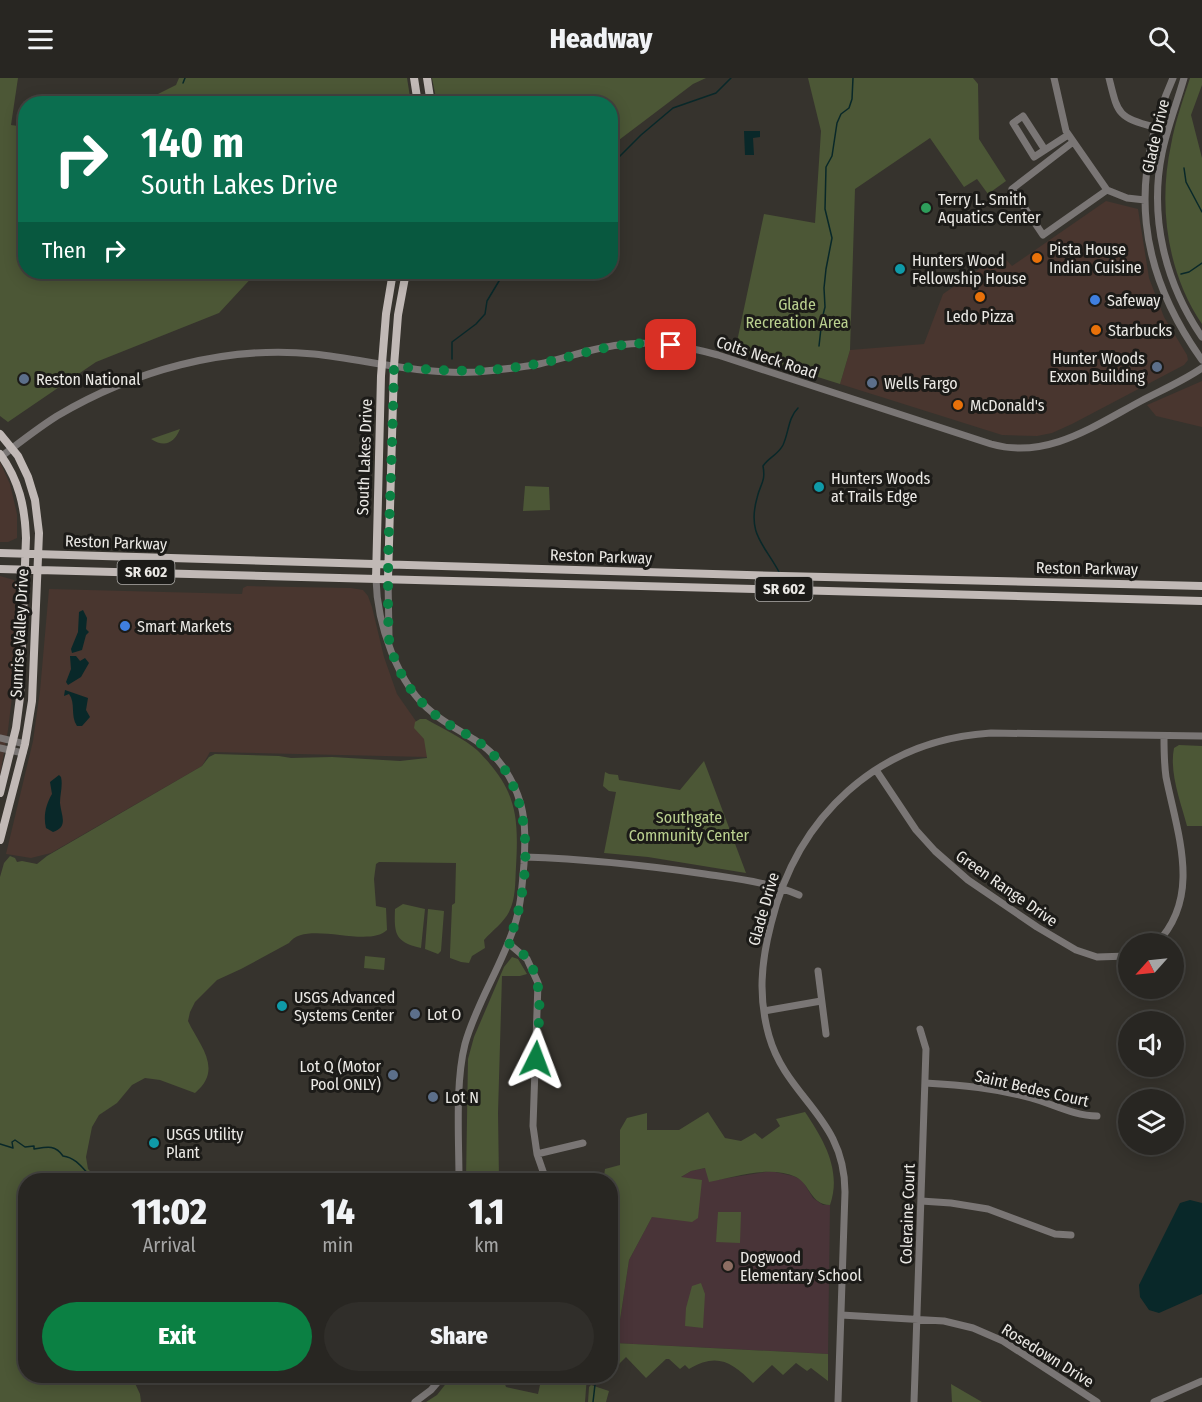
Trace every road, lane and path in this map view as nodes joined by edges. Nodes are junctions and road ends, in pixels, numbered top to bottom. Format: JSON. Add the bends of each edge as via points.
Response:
{"nodes":[{"id":1,"x":414,"y":78,"type":"edge"},
{"id":2,"x":427,"y":78,"type":"edge"},
{"id":3,"x":1054,"y":78,"type":"edge"},
{"id":4,"x":1109,"y":78,"type":"edge"},
{"id":5,"x":1173,"y":78,"type":"edge"},
{"id":6,"x":1184,"y":78,"type":"edge"},
{"id":7,"x":417,"y":96,"type":"edge"},
{"id":8,"x":430,"y":96,"type":"edge"},
{"id":9,"x":1154,"y":127,"type":"junction"},
{"id":10,"x":1068,"y":135,"type":"junction"},
{"id":11,"x":1073,"y":142,"type":"junction"},
{"id":12,"x":1045,"y":150,"type":"junction"},
{"id":13,"x":1107,"y":190,"type":"junction"},
{"id":14,"x":1145,"y":200,"type":"junction"},
{"id":15,"x":392,"y":279,"type":"edge"},
{"id":16,"x":405,"y":279,"type":"edge"},
{"id":17,"x":1202,"y":337,"type":"edge"},
{"id":18,"x":1202,"y":360,"type":"edge"},
{"id":19,"x":382,"y":364,"type":"junction"},
{"id":20,"x":394,"y":366,"type":"junction"},
{"id":21,"x":1202,"y":368,"type":"edge"},
{"id":22,"x":0,"y":434,"type":"edge"},
{"id":23,"x":12,"y":448,"type":"junction"},
{"id":24,"x":1,"y":455,"type":"edge"},
{"id":25,"x":0,"y":553,"type":"edge"},
{"id":26,"x":25,"y":554,"type":"junction"},
{"id":27,"x":38,"y":554,"type":"junction"},
{"id":28,"x":376,"y":564,"type":"junction"},
{"id":29,"x":388,"y":564,"type":"junction"},
{"id":30,"x":0,"y":569,"type":"edge"},
{"id":31,"x":25,"y":570,"type":"junction"},
{"id":32,"x":37,"y":570,"type":"junction"},
{"id":33,"x":376,"y":579,"type":"junction"},
{"id":34,"x":388,"y":579,"type":"junction"},
{"id":35,"x":1202,"y":586,"type":"edge"},
{"id":36,"x":1202,"y":601,"type":"edge"},
{"id":37,"x":389,"y":641,"type":"junction"},
{"id":38,"x":1164,"y":736,"type":"junction"},
{"id":39,"x":1202,"y":736,"type":"edge"},
{"id":40,"x":0,"y":738,"type":"edge"},
{"id":41,"x":13,"y":741,"type":"junction"},
{"id":42,"x":0,"y":748,"type":"edge"},
{"id":43,"x":24,"y":749,"type":"junction"},
{"id":44,"x":11,"y":751,"type":"junction"},
{"id":45,"x":876,"y":770,"type":"junction"},
{"id":46,"x":0,"y":793,"type":"edge"},
{"id":47,"x":0,"y":840,"type":"edge"},
{"id":48,"x":524,"y":857,"type":"junction"},
{"id":49,"x":782,"y":888,"type":"junction"},
{"id":50,"x":799,"y":896,"type":"dead end"},
{"id":51,"x":1168,"y":933,"type":"edge"},
{"id":52,"x":508,"y":943,"type":"junction"},
{"id":53,"x":1118,"y":956,"type":"edge"},
{"id":54,"x":818,"y":971,"type":"dead end"},
{"id":55,"x":821,"y":1000,"type":"junction"},
{"id":56,"x":764,"y":1011,"type":"junction"},
{"id":57,"x":921,"y":1029,"type":"dead end"},
{"id":58,"x":826,"y":1034,"type":"dead end"},
{"id":59,"x":925,"y":1083,"type":"junction"},
{"id":60,"x":1097,"y":1116,"type":"dead end"},
{"id":61,"x":584,"y":1143,"type":"dead end"},
{"id":62,"x":537,"y":1155,"type":"junction"},
{"id":63,"x":459,"y":1173,"type":"edge"},
{"id":64,"x":543,"y":1173,"type":"edge"},
{"id":65,"x":921,"y":1201,"type":"junction"},
{"id":66,"x":1071,"y":1235,"type":"dead end"},
{"id":67,"x":841,"y":1315,"type":"junction"},
{"id":68,"x":917,"y":1320,"type":"junction"},
{"id":69,"x":1202,"y":1381,"type":"edge"},
{"id":70,"x":437,"y":1383,"type":"edge"},
{"id":71,"x":1169,"y":1399,"type":"edge"},
{"id":72,"x":415,"y":1402,"type":"edge"},
{"id":73,"x":838,"y":1402,"type":"edge"},
{"id":74,"x":914,"y":1402,"type":"edge"},
{"id":75,"x":1097,"y":1402,"type":"edge"},
{"id":76,"x":1154,"y":1402,"type":"edge"}],
"edges":[{"from":1,"to":7,"type":"main road"},
{"from":2,"to":8,"type":"main road"},
{"from":3,"to":10,"type":"street"},
{"from":4,"to":9,"type":"street","via":[[1122,115]]},
{"from":5,"to":9,"type":"street","name":"Glade Drive"},
{"from":6,"to":17,"type":"street","name":"Glade Drive","via":[[1162,151],[1158,212],[1162,245],[1173,281]]},
{"from":9,"to":14,"type":"street","name":"Glade Drive"},
{"from":10,"to":11,"type":"street"},
{"from":10,"to":12,"type":"street"},
{"from":11,"to":13,"type":"street"},
{"from":11,"to":13,"type":"street","via":[[1012,189],[1043,235]]},
{"from":12,"to":12,"type":"street","via":[[1034,157],[1013,123],[1023,116]]},
{"from":13,"to":14,"type":"street"},
{"from":14,"to":18,"type":"street","name":"Glade Drive","via":[[1150,245],[1164,295]]},
{"from":15,"to":19,"type":"main road","name":"South Lakes Drive"},
{"from":16,"to":20,"type":"main road","name":"South Lakes Drive"},
{"from":19,"to":20,"type":"street","name":"Colts Neck Road"},
{"from":19,"to":23,"type":"street","name":"Colts Neck Road","via":[[280,353],[175,366],[85,401]]},
{"from":19,"to":28,"type":"main road","name":"South Lakes Drive"},
{"from":20,"to":21,"type":"street","name":"Colts Neck Road","via":[[449,372],[486,371],[540,364],[619,345],[671,345],[718,355],[991,444],[1018,448],[1042,447],[1071,438]]},
{"from":20,"to":29,"type":"main road","name":"South Lakes Drive"},
{"from":22,"to":23,"type":"main road","name":"Sunrise Valley Drive"},
{"from":23,"to":24,"type":"street","name":"Colts Neck Road"},
{"from":23,"to":27,"type":"main road","name":"Sunrise Valley Drive","via":[[35,500]]},
{"from":24,"to":26,"type":"main road","name":"Sunrise Valley Drive","via":[[21,496]]},
{"from":25,"to":26,"type":"main road","name":"Reston Parkway","number":"SR 602"},
{"from":26,"to":27,"type":"main road","name":"Reston Parkway","number":"SR 602"},
{"from":26,"to":31,"type":"main road","name":"Sunrise Valley Drive"},
{"from":27,"to":28,"type":"main road","name":"Reston Parkway","number":"SR 602"},
{"from":27,"to":32,"type":"main road","name":"Sunrise Valley Drive"},
{"from":28,"to":29,"type":"main road","name":"Reston Parkway","number":"SR 602"},
{"from":28,"to":33,"type":"main road","name":"South Lakes Drive"},
{"from":29,"to":34,"type":"main road","name":"South Lakes Drive"},
{"from":29,"to":35,"type":"main road","name":"Reston Parkway","number":"SR 602"},
{"from":30,"to":31,"type":"main road","name":"Reston Parkway","number":"SR 602"},
{"from":31,"to":32,"type":"main road","name":"Reston Parkway","number":"SR 602"},
{"from":31,"to":41,"type":"main road","name":"Sunrise Valley Drive","via":[[21,686]]},
{"from":32,"to":33,"type":"main road","name":"Reston Parkway","number":"SR 602"},
{"from":32,"to":43,"type":"main road","name":"Sunrise Valley Drive","via":[[33,688]]},
{"from":33,"to":34,"type":"main road","name":"Reston Parkway","number":"SR 602"},
{"from":33,"to":37,"type":"street","name":"South Lakes Drive","via":[[379,612]]},
{"from":34,"to":36,"type":"main road","name":"Reston Parkway","number":"SR 602"},
{"from":34,"to":37,"type":"street","name":"South Lakes Drive"},
{"from":37,"to":48,"type":"street","name":"South Lakes Drive","via":[[399,670],[422,704],[485,747],[507,774],[522,810]]},
{"from":38,"to":39,"type":"street","name":"Glade Drive"},
{"from":38,"to":45,"type":"street","name":"Glade Drive","via":[[972,735],[929,744]]},
{"from":38,"to":51,"type":"street","via":[[1166,775],[1191,880],[1183,912]]},
{"from":40,"to":41,"type":"street"},
{"from":41,"to":43,"type":"street"},
{"from":41,"to":44,"type":"main road","name":"Sunrise Valley Drive"},
{"from":42,"to":44,"type":"street"},
{"from":43,"to":44,"type":"street"},
{"from":43,"to":47,"type":"main road","name":"Sunrise Valley Drive"},
{"from":44,"to":46,"type":"main road","name":"Sunrise Valley Drive"},
{"from":45,"to":49,"type":"street","name":"Glade Drive","via":[[822,817],[801,846]]},
{"from":45,"to":53,"type":"street","name":"Green Range Drive","via":[[921,836],[968,880],[1076,950],[1097,957]]},
{"from":48,"to":49,"type":"street","via":[[638,864]]},
{"from":48,"to":52,"type":"street","name":"South Lakes Drive","via":[[518,913]]},
{"from":49,"to":50,"type":"street"},
{"from":49,"to":56,"type":"street","name":"Glade Drive","via":[[762,963]]},
{"from":52,"to":62,"type":"street","via":[[527,959],[538,983],[532,1126]]},
{"from":52,"to":63,"type":"street","name":"South Lakes Drive","via":[[464,1047]]},
{"from":54,"to":55,"type":"street"},
{"from":55,"to":56,"type":"street"},
{"from":55,"to":58,"type":"street"},
{"from":56,"to":67,"type":"street","name":"Glade Drive","via":[[779,1060],[827,1127],[843,1165]]},
{"from":57,"to":59,"type":"street","name":"Coleraine Court","via":[[926,1048]]},
{"from":59,"to":60,"type":"street","name":"Saint Bedes Court","via":[[1010,1093],[1079,1115]]},
{"from":59,"to":65,"type":"street","name":"Coleraine Court"},
{"from":61,"to":62,"type":"street"},
{"from":62,"to":64,"type":"street"},
{"from":65,"to":66,"type":"street","via":[[988,1209],[1055,1234]]},
{"from":65,"to":68,"type":"street","name":"Coleraine Court"},
{"from":67,"to":68,"type":"street","name":"Rosedown Drive"},
{"from":67,"to":73,"type":"street","name":"Glade Drive"},
{"from":68,"to":74,"type":"street","name":"Coleraine Court"},
{"from":68,"to":75,"type":"street","name":"Rosedown Drive","via":[[957,1323],[994,1336]]},
{"from":69,"to":71,"type":"street"},
{"from":70,"to":72,"type":"street"},
{"from":71,"to":76,"type":"street"}]}
